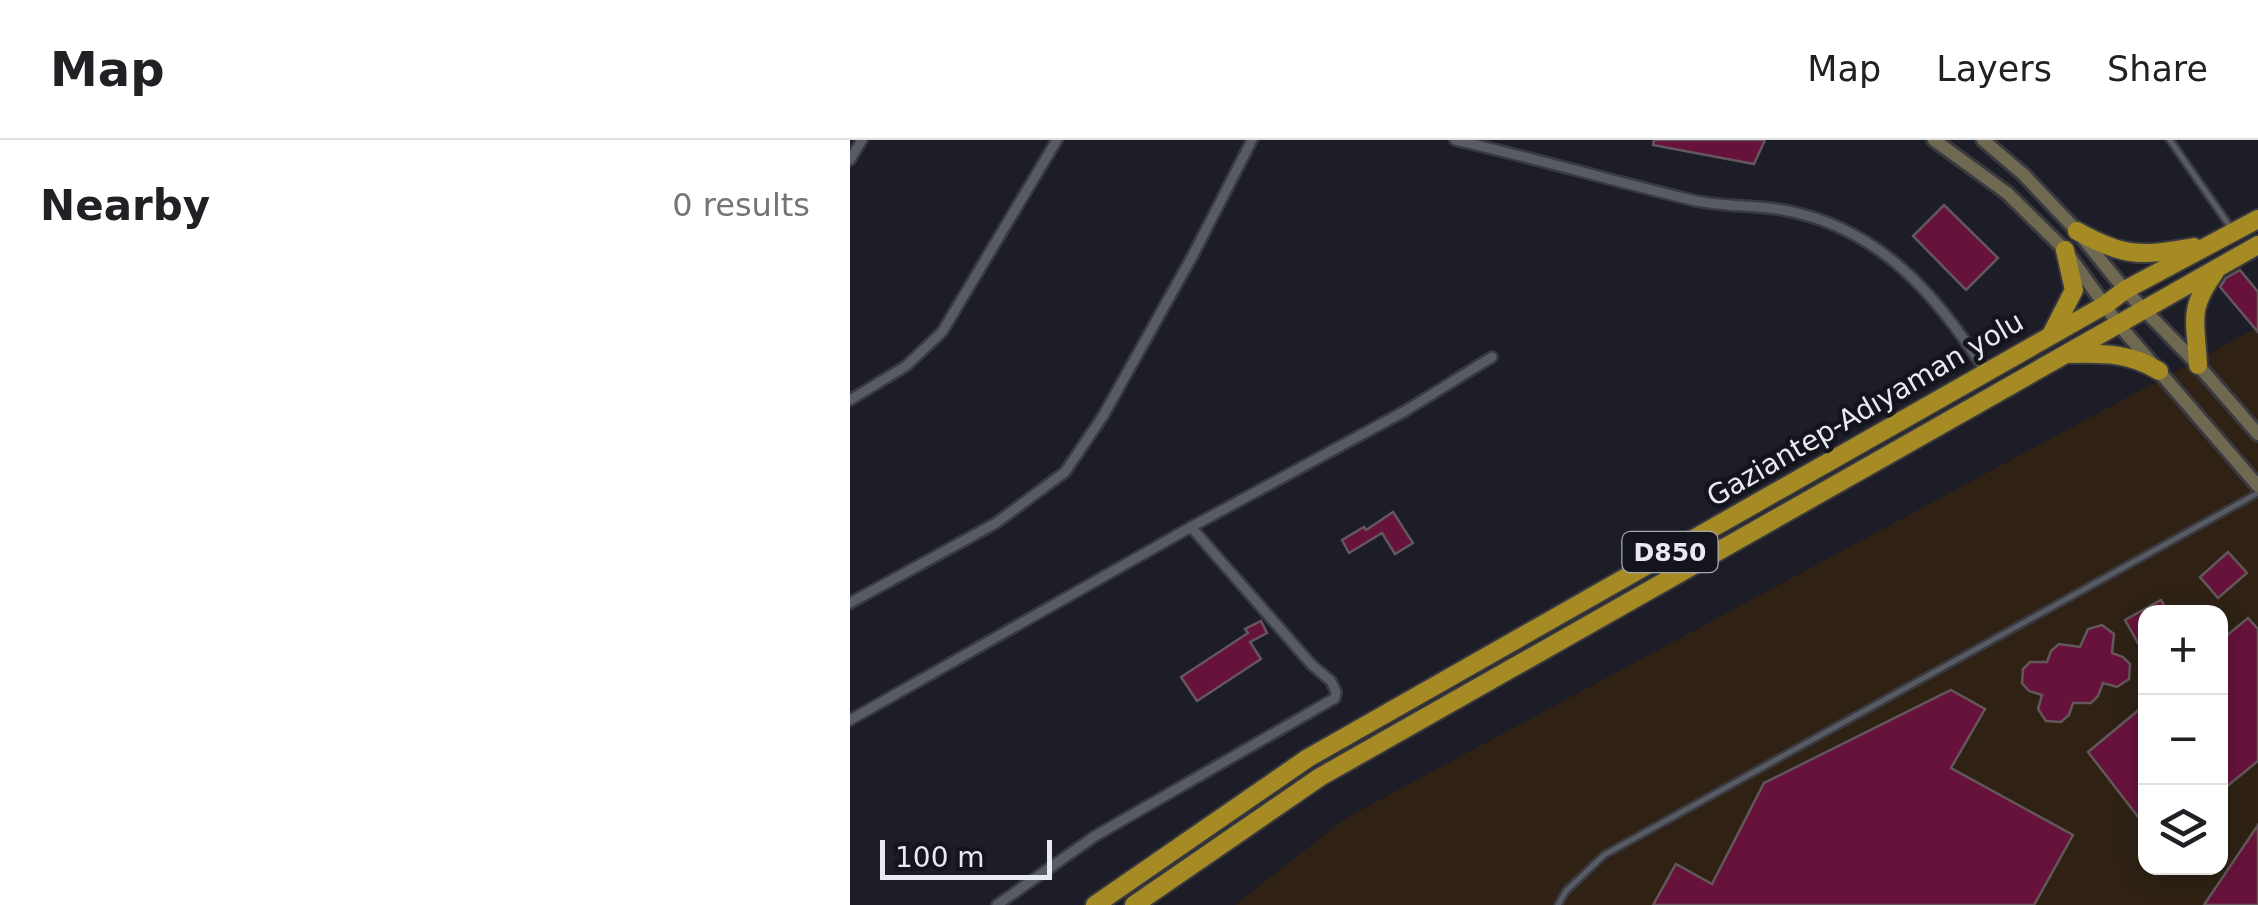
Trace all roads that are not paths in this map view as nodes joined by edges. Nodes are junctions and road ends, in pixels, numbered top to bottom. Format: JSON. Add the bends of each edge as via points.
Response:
{"nodes":[{"id":1,"x":862,"y":140,"type":"edge"},
{"id":2,"x":1057,"y":140,"type":"edge"},
{"id":3,"x":1252,"y":140,"type":"edge"},
{"id":4,"x":1454,"y":140,"type":"edge"},
{"id":5,"x":1934,"y":140,"type":"edge"},
{"id":6,"x":1983,"y":140,"type":"edge"},
{"id":7,"x":2170,"y":140,"type":"edge"},
{"id":8,"x":850,"y":160,"type":"edge"},
{"id":9,"x":2258,"y":219,"type":"edge"},
{"id":10,"x":2078,"y":232,"type":"junction"},
{"id":11,"x":2234,"y":232,"type":"junction"},
{"id":12,"x":2210,"y":245,"type":"junction"},
{"id":13,"x":2258,"y":245,"type":"edge"},
{"id":14,"x":2065,"y":250,"type":"junction"},
{"id":15,"x":2218,"y":268,"type":"junction"},
{"id":16,"x":2125,"y":290,"type":"junction"},
{"id":17,"x":2105,"y":305,"type":"junction"},
{"id":18,"x":2144,"y":310,"type":"junction"},
{"id":19,"x":2119,"y":325,"type":"junction"},
{"id":20,"x":2050,"y":336,"type":"junction"},
{"id":21,"x":2066,"y":355,"type":"junction"},
{"id":22,"x":1492,"y":357,"type":"dead end"},
{"id":23,"x":2198,"y":365,"type":"junction"},
{"id":24,"x":1986,"y":372,"type":"junction"},
{"id":25,"x":2159,"y":372,"type":"junction"},
{"id":26,"x":850,"y":400,"type":"edge"},
{"id":27,"x":2258,"y":434,"type":"edge"},
{"id":28,"x":2258,"y":490,"type":"edge"},
{"id":29,"x":1192,"y":527,"type":"junction"},
{"id":30,"x":850,"y":603,"type":"edge"},
{"id":31,"x":850,"y":720,"type":"edge"},
{"id":32,"x":996,"y":905,"type":"edge"},
{"id":33,"x":1095,"y":905,"type":"edge"},
{"id":34,"x":1134,"y":905,"type":"edge"},
{"id":35,"x":1558,"y":905,"type":"edge"}],
"edges":[{"from":1,"to":8,"type":"street"},
{"from":2,"to":26,"type":"street","via":[[942,332],[906,366]]},
{"from":3,"to":30,"type":"street","via":[[1103,416],[1065,472],[996,522]]},
{"from":4,"to":24,"type":"street","via":[[1714,205],[1785,211],[1839,228],[1928,292]]},
{"from":5,"to":14,"type":"street","via":[[2007,193]]},
{"from":6,"to":10,"type":"street"},
{"from":7,"to":11,"type":"lane"},
{"from":9,"to":11,"type":"highway","name":"Gaziantep-Adıyaman yolu","number":"D850"},
{"from":10,"to":12,"type":"highway","via":[[2106,248],[2145,256]]},
{"from":10,"to":16,"type":"street"},
{"from":11,"to":12,"type":"highway","name":"Gaziantep-Adıyaman yolu","number":"D850"},
{"from":12,"to":16,"type":"highway","name":"Gaziantep-Adıyaman yolu","number":"D850"},
{"from":13,"to":15,"type":"highway","name":"Gaziantep-Adıyaman yolu","number":"D850"},
{"from":14,"to":17,"type":"street"},
{"from":14,"to":20,"type":"highway","via":[[2074,290]]},
{"from":15,"to":18,"type":"highway","name":"Gaziantep-Adıyaman yolu","number":"D850"},
{"from":15,"to":23,"type":"highway","via":[[2193,310]]},
{"from":16,"to":17,"type":"highway","name":"Gaziantep-Adıyaman yolu","number":"D850"},
{"from":16,"to":18,"type":"street"},
{"from":17,"to":19,"type":"street"},
{"from":17,"to":20,"type":"highway","name":"Gaziantep-Adıyaman yolu","number":"D850"},
{"from":18,"to":19,"type":"highway","name":"Gaziantep-Adıyaman yolu","number":"D850"},
{"from":18,"to":23,"type":"street"},
{"from":19,"to":21,"type":"highway","name":"Gaziantep-Adıyaman yolu","number":"D850"},
{"from":19,"to":25,"type":"street"},
{"from":20,"to":24,"type":"highway","name":"Gaziantep-Adıyaman yolu","number":"D850"},
{"from":21,"to":25,"type":"highway","via":[[2111,353]]},
{"from":21,"to":34,"type":"highway","name":"Gaziantep-Adıyaman yolu","number":"D850","via":[[1320,777]]},
{"from":22,"to":29,"type":"street"},
{"from":23,"to":27,"type":"street"},
{"from":24,"to":33,"type":"highway","name":"Gaziantep-Adıyaman yolu","number":"D850","via":[[1308,758]]},
{"from":25,"to":28,"type":"street"},
{"from":28,"to":35,"type":"lane","via":[[1604,855]]},
{"from":29,"to":31,"type":"street"},
{"from":29,"to":32,"type":"street","via":[[1331,682],[1335,698],[1095,836]]}]}
